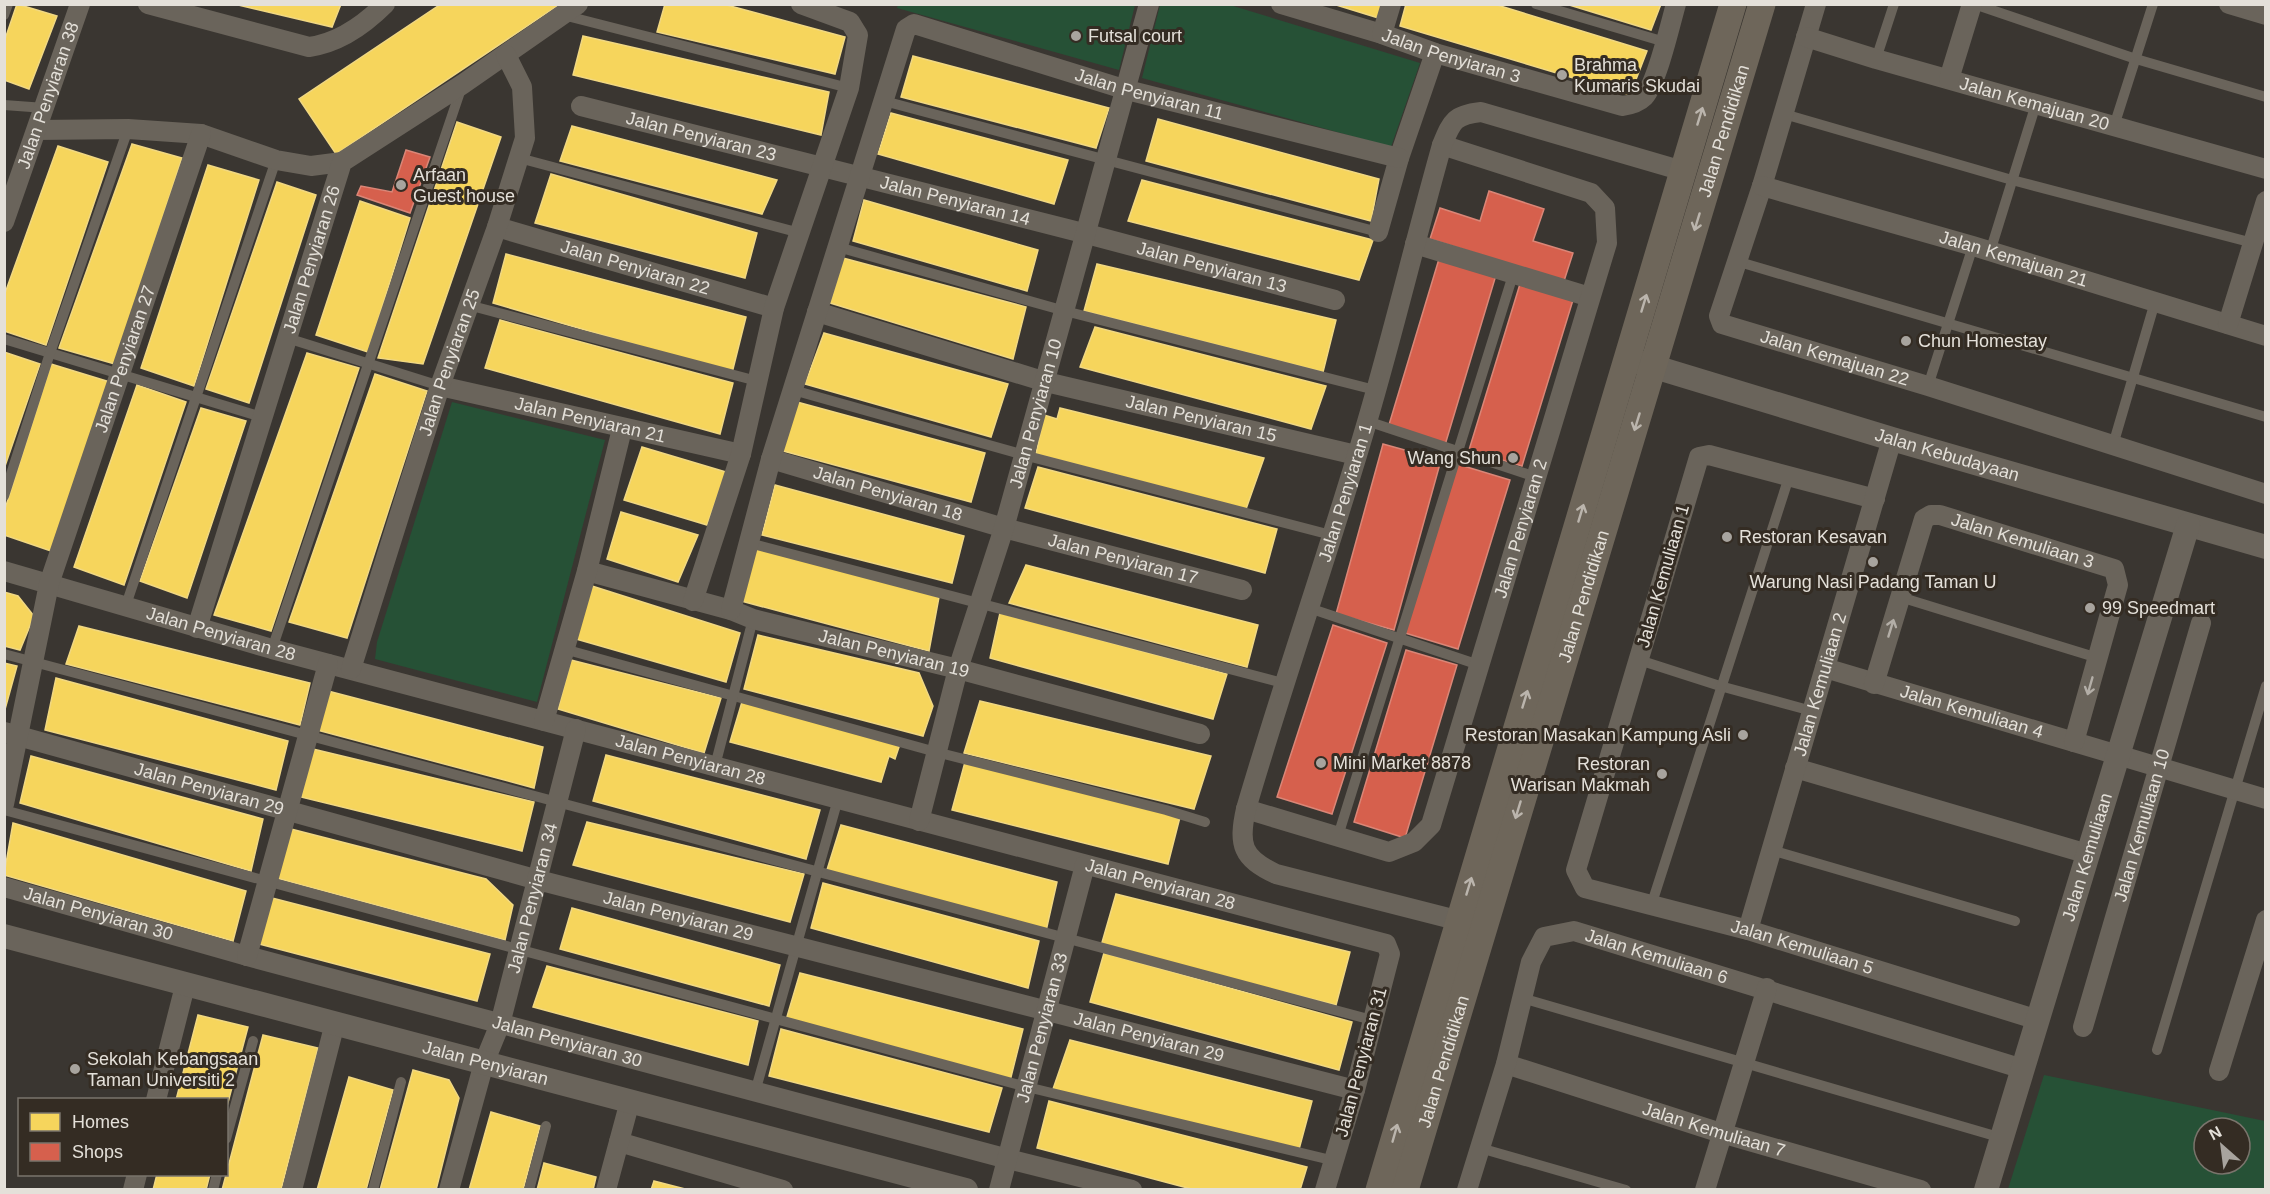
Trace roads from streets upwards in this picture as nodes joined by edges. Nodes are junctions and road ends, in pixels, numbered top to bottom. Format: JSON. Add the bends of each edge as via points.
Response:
{"nodes":[{"id":1,"x":80,"y":4,"type":"edge"},
{"id":2,"x":148,"y":4,"type":"edge"},
{"id":3,"x":385,"y":4,"type":"edge"},
{"id":4,"x":801,"y":4,"type":"edge"},
{"id":5,"x":1149,"y":4,"type":"edge"},
{"id":6,"x":1281,"y":4,"type":"edge"},
{"id":7,"x":1391,"y":4,"type":"edge"},
{"id":8,"x":1676,"y":4,"type":"edge"},
{"id":9,"x":1733,"y":4,"type":"edge"},
{"id":10,"x":1762,"y":4,"type":"edge"},
{"id":11,"x":1816,"y":4,"type":"edge"},
{"id":12,"x":1973,"y":4,"type":"edge"},
{"id":13,"x":2234,"y":5,"type":"edge"},
{"id":14,"x":570,"y":10,"type":"edge"},
{"id":15,"x":2265,"y":15,"type":"edge"},
{"id":16,"x":1382,"y":34,"type":"junction"},
{"id":17,"x":1806,"y":37,"type":"junction"},
{"id":18,"x":1435,"y":53,"type":"junction"},
{"id":19,"x":506,"y":55,"type":"junction"},
{"id":20,"x":1949,"y":79,"type":"junction"},
{"id":21,"x":1128,"y":90,"type":"junction"},
{"id":22,"x":581,"y":106,"type":"dead end"},
{"id":23,"x":37,"y":130,"type":"junction"},
{"id":24,"x":201,"y":134,"type":"junction"},
{"id":25,"x":1442,"y":145,"type":"junction"},
{"id":26,"x":1399,"y":158,"type":"junction"},
{"id":27,"x":342,"y":162,"type":"junction"},
{"id":28,"x":822,"y":167,"type":"junction"},
{"id":29,"x":2265,"y":169,"type":"edge"},
{"id":30,"x":1683,"y":171,"type":"junction"},
{"id":31,"x":860,"y":177,"type":"junction"},
{"id":32,"x":1761,"y":186,"type":"junction"},
{"id":33,"x":2265,"y":201,"type":"edge"},
{"id":34,"x":4,"y":222,"type":"edge"},
{"id":35,"x":497,"y":227,"type":"junction"},
{"id":36,"x":1378,"y":232,"type":"road end"},
{"id":37,"x":1087,"y":234,"type":"junction"},
{"id":38,"x":1415,"y":244,"type":"junction"},
{"id":39,"x":1590,"y":297,"type":"junction"},
{"id":40,"x":1335,"y":300,"type":"dead end"},
{"id":41,"x":774,"y":308,"type":"junction"},
{"id":42,"x":817,"y":312,"type":"junction"},
{"id":43,"x":2228,"y":324,"type":"junction"},
{"id":44,"x":2265,"y":336,"type":"edge"},
{"id":45,"x":1628,"y":359,"type":"junction"},
{"id":46,"x":1654,"y":366,"type":"junction"},
{"id":47,"x":1046,"y":382,"type":"junction"},
{"id":48,"x":440,"y":386,"type":"junction"},
{"id":49,"x":622,"y":429,"type":"junction"},
{"id":50,"x":1892,"y":439,"type":"junction"},
{"id":51,"x":741,"y":454,"type":"junction"},
{"id":52,"x":1356,"y":455,"type":"junction"},
{"id":53,"x":771,"y":459,"type":"junction"},
{"id":54,"x":2265,"y":494,"type":"edge"},
{"id":55,"x":1875,"y":499,"type":"junction"},
{"id":56,"x":2188,"y":525,"type":"junction"},
{"id":57,"x":1004,"y":528,"type":"junction"},
{"id":58,"x":2265,"y":547,"type":"edge"},
{"id":59,"x":4,"y":571,"type":"edge"},
{"id":60,"x":587,"y":571,"type":"junction"},
{"id":61,"x":49,"y":584,"type":"junction"},
{"id":62,"x":1242,"y":590,"type":"dead end"},
{"id":63,"x":693,"y":602,"type":"junction"},
{"id":64,"x":731,"y":610,"type":"junction"},
{"id":65,"x":2201,"y":623,"type":"dead end"},
{"id":66,"x":197,"y":628,"type":"junction"},
{"id":67,"x":328,"y":664,"type":"junction"},
{"id":68,"x":1825,"y":668,"type":"junction"},
{"id":69,"x":351,"y":669,"type":"junction"},
{"id":70,"x":958,"y":669,"type":"junction"},
{"id":71,"x":1874,"y":684,"type":"junction"},
{"id":72,"x":544,"y":721,"type":"junction"},
{"id":73,"x":576,"y":729,"type":"junction"},
{"id":74,"x":11,"y":733,"type":"edge"},
{"id":75,"x":1200,"y":734,"type":"dead end"},
{"id":76,"x":2074,"y":742,"type":"junction"},
{"id":77,"x":2120,"y":756,"type":"junction"},
{"id":78,"x":1795,"y":768,"type":"junction"},
{"id":79,"x":2157,"y":768,"type":"junction"},
{"id":80,"x":2265,"y":799,"type":"edge"},
{"id":81,"x":4,"y":804,"type":"edge"},
{"id":82,"x":287,"y":809,"type":"junction"},
{"id":83,"x":1246,"y":809,"type":"junction"},
{"id":84,"x":920,"y":821,"type":"junction"},
{"id":85,"x":2088,"y":854,"type":"junction"},
{"id":86,"x":1085,"y":865,"type":"junction"},
{"id":87,"x":1576,"y":870,"type":"joint"},
{"id":88,"x":538,"y":880,"type":"junction"},
{"id":89,"x":4,"y":887,"type":"edge"},
{"id":90,"x":2265,"y":920,"type":"edge"},
{"id":91,"x":1470,"y":923,"type":"junction"},
{"id":92,"x":1748,"y":930,"type":"junction"},
{"id":93,"x":4,"y":936,"type":"edge"},
{"id":94,"x":1378,"y":940,"type":"joint"},
{"id":95,"x":247,"y":956,"type":"junction"},
{"id":96,"x":186,"y":986,"type":"junction"},
{"id":97,"x":1767,"y":988,"type":"junction"},
{"id":98,"x":1048,"y":1010,"type":"junction"},
{"id":99,"x":2038,"y":1020,"type":"junction"},
{"id":100,"x":335,"y":1023,"type":"junction"},
{"id":101,"x":500,"y":1024,"type":"junction"},
{"id":102,"x":2083,"y":1027,"type":"dead end"},
{"id":103,"x":484,"y":1063,"type":"junction"},
{"id":104,"x":1506,"y":1064,"type":"junction"},
{"id":105,"x":2023,"y":1069,"type":"junction"},
{"id":106,"x":2219,"y":1071,"type":"dead end"},
{"id":107,"x":1355,"y":1089,"type":"junction"},
{"id":108,"x":157,"y":1098,"type":"edge"},
{"id":109,"x":630,"y":1101,"type":"junction"},
{"id":110,"x":1721,"y":1133,"type":"junction"},
{"id":111,"x":619,"y":1142,"type":"junction"},
{"id":112,"x":1008,"y":1160,"type":"junction"},
{"id":113,"x":292,"y":1190,"type":"edge"},
{"id":114,"x":449,"y":1190,"type":"edge"},
{"id":115,"x":606,"y":1190,"type":"edge"},
{"id":116,"x":783,"y":1190,"type":"edge"},
{"id":117,"x":966,"y":1190,"type":"edge"},
{"id":118,"x":999,"y":1190,"type":"edge"},
{"id":119,"x":1132,"y":1190,"type":"edge"},
{"id":120,"x":1325,"y":1190,"type":"edge"},
{"id":121,"x":1379,"y":1190,"type":"edge"},
{"id":122,"x":1405,"y":1190,"type":"edge"},
{"id":123,"x":1467,"y":1190,"type":"edge"},
{"id":124,"x":1705,"y":1190,"type":"edge"},
{"id":125,"x":1921,"y":1190,"type":"edge"},
{"id":126,"x":1986,"y":1190,"type":"edge"}],
"edges":[{"from":1,"to":23,"type":"street","name":"Jalan Penyiaran 38"},
{"from":2,"to":3,"type":"street","via":[[309,46],[328,44],[357,28]]},
{"from":4,"to":28,"type":"street","via":[[850,22],[858,35],[849,88]]},
{"from":5,"to":21,"type":"street","name":"Jalan Penyiaran 10"},
{"from":6,"to":16,"type":"street","name":"Jalan Penyiaran 3"},
{"from":7,"to":16,"type":"street"},
{"from":8,"to":18,"type":"street","name":"Jalan Penyiaran 3","via":[[1652,82],[1644,97],[1631,105],[1622,106]]},
{"from":30,"to":9,"type":"main road","name":"Jalan Pendidikan","one_way":true},
{"from":10,"to":46,"type":"main road","name":"Jalan Pendidikan","one_way":true},
{"from":11,"to":17,"type":"street","name":"Jalan Kemajuan 22"},
{"from":12,"to":20,"type":"street"},
{"from":13,"to":15,"type":"street"},
{"from":14,"to":19,"type":"street","name":"Jalan Penyiaran 26"},
{"from":16,"to":18,"type":"street","name":"Jalan Penyiaran 3"},
{"from":17,"to":20,"type":"street","name":"Jalan Kemajuan 20"},
{"from":17,"to":32,"type":"street","name":"Jalan Kemajuan 22"},
{"from":18,"to":26,"type":"street"},
{"from":19,"to":27,"type":"street","name":"Jalan Penyiaran 26"},
{"from":19,"to":35,"type":"street","name":"Jalan Penyiaran 25","via":[[522,87],[525,138]]},
{"from":20,"to":29,"type":"street","name":"Jalan Kemajuan 20"},
{"from":21,"to":26,"type":"street","name":"Jalan Penyiaran 11"},
{"from":21,"to":31,"type":"street","name":"Jalan Penyiaran 11","via":[[914,24],[906,29]]},
{"from":21,"to":37,"type":"street","name":"Jalan Penyiaran 10"},
{"from":22,"to":28,"type":"street","name":"Jalan Penyiaran 23"},
{"from":23,"to":24,"type":"street","via":[[128,129]]},
{"from":23,"to":34,"type":"street","name":"Jalan Penyiaran 38"},
{"from":24,"to":27,"type":"street","via":[[276,160],[311,166]]},
{"from":24,"to":61,"type":"street","name":"Jalan Penyiaran 27"},
{"from":25,"to":30,"type":"street","name":"Jalan Penyiaran 1","via":[[1452,122],[1463,114],[1481,112]]},
{"from":25,"to":38,"type":"street","name":"Jalan Penyiaran 1"},
{"from":25,"to":39,"type":"street","name":"Jalan Penyiaran 2","via":[[1591,193],[1605,208],[1607,243]]},
{"from":26,"to":36,"type":"street"},
{"from":27,"to":66,"type":"street","name":"Jalan Penyiaran 26"},
{"from":28,"to":31,"type":"street","name":"Jalan Penyiaran 14"},
{"from":28,"to":41,"type":"street"},
{"from":45,"to":30,"type":"main road","name":"Jalan Pendidikan","one_way":true},
{"from":31,"to":37,"type":"street","name":"Jalan Penyiaran 14"},
{"from":31,"to":42,"type":"street"},
{"from":32,"to":43,"type":"street","name":"Jalan Kemajuan 21"},
{"from":32,"to":54,"type":"street","name":"Jalan Kemajuan 22","via":[[1719,316],[1722,324]]},
{"from":33,"to":43,"type":"street"},
{"from":35,"to":41,"type":"street","name":"Jalan Penyiaran 22"},
{"from":35,"to":48,"type":"street","name":"Jalan Penyiaran 25"},
{"from":37,"to":40,"type":"street","name":"Jalan Penyiaran 13"},
{"from":37,"to":47,"type":"street","name":"Jalan Penyiaran 10"},
{"from":38,"to":39,"type":"street"},
{"from":38,"to":52,"type":"street","name":"Jalan Penyiaran 1"},
{"from":39,"to":83,"type":"street","name":"Jalan Penyiaran 2","via":[[1431,825],[1414,842],[1389,852]]},
{"from":41,"to":51,"type":"street"},
{"from":42,"to":47,"type":"street","name":"Jalan Penyiaran 15"},
{"from":42,"to":53,"type":"street"},
{"from":43,"to":44,"type":"street","name":"Jalan Kemajuan 21"},
{"from":45,"to":46,"type":"street","name":"Jalan Kebudayaan"},
{"from":91,"to":45,"type":"main road","name":"Jalan Pendidikan","one_way":true},
{"from":46,"to":50,"type":"street","name":"Jalan Kebudayaan"},
{"from":46,"to":91,"type":"main road","name":"Jalan Pendidikan","one_way":true},
{"from":47,"to":52,"type":"street","name":"Jalan Penyiaran 15"},
{"from":47,"to":57,"type":"street","name":"Jalan Penyiaran 10"},
{"from":48,"to":49,"type":"street","name":"Jalan Penyiaran 21"},
{"from":48,"to":69,"type":"street","name":"Jalan Penyiaran 25"},
{"from":49,"to":51,"type":"street","name":"Jalan Penyiaran 21"},
{"from":49,"to":60,"type":"street"},
{"from":50,"to":55,"type":"street","name":"Jalan Kemuliaan 2"},
{"from":50,"to":56,"type":"street","name":"Jalan Kebudayaan"},
{"from":51,"to":63,"type":"street"},
{"from":52,"to":83,"type":"street","name":"Jalan Penyiaran 1","via":[[1282,683]]},
{"from":53,"to":57,"type":"street","name":"Jalan Penyiaran 18"},
{"from":53,"to":64,"type":"street"},
{"from":55,"to":68,"type":"street","name":"Jalan Kemuliaan 2"},
{"from":55,"to":87,"type":"street","name":"Jalan Kemuliaan 1","via":[[1709,455],[1700,457]]},
{"from":56,"to":58,"type":"street","name":"Jalan Kebudayaan"},
{"from":56,"to":77,"type":"street","name":"Jalan Kemuliaan"},
{"from":57,"to":62,"type":"street","name":"Jalan Penyiaran 17"},
{"from":57,"to":70,"type":"street","name":"Jalan Penyiaran 10"},
{"from":59,"to":61,"type":"street","name":"Jalan Penyiaran 28"},
{"from":60,"to":63,"type":"street","name":"Jalan Penyiaran 19"},
{"from":60,"to":72,"type":"street"},
{"from":61,"to":66,"type":"street","name":"Jalan Penyiaran 28"},
{"from":61,"to":74,"type":"street","name":"Jalan Penyiaran 27","via":[[34,662]]},
{"from":63,"to":64,"type":"street","name":"Jalan Penyiaran 19"},
{"from":64,"to":70,"type":"street","name":"Jalan Penyiaran 19","via":[[753,619]]},
{"from":65,"to":79,"type":"street","name":"Jalan Kemuliaan 10"},
{"from":66,"to":67,"type":"street","name":"Jalan Penyiaran 28"},
{"from":67,"to":69,"type":"street","name":"Jalan Penyiaran 28"},
{"from":67,"to":82,"type":"street"},
{"from":68,"to":71,"type":"street","name":"Jalan Kemuliaan 4"},
{"from":68,"to":78,"type":"street","name":"Jalan Kemuliaan 2"},
{"from":69,"to":72,"type":"street","name":"Jalan Penyiaran 28"},
{"from":70,"to":75,"type":"street","name":"Jalan Penyiaran 19"},
{"from":70,"to":84,"type":"street","name":"Jalan Penyiaran 10"},
{"from":71,"to":76,"type":"street","name":"Jalan Kemuliaan 4"},
{"from":71,"to":76,"type":"street","name":"Jalan Kemuliaan 3","one_way":true,"via":[[1924,519],[1940,514],[2114,569],[2118,585]]},
{"from":72,"to":73,"type":"street","name":"Jalan Penyiaran 28"},
{"from":73,"to":84,"type":"street","name":"Jalan Penyiaran 28"},
{"from":73,"to":88,"type":"street","name":"Jalan Penyiaran 34"},
{"from":74,"to":81,"type":"street","name":"Jalan Penyiaran 27"},
{"from":74,"to":82,"type":"street","name":"Jalan Penyiaran 29"},
{"from":76,"to":77,"type":"street","name":"Jalan Kemuliaan 4"},
{"from":77,"to":79,"type":"street","name":"Jalan Kemuliaan 4"},
{"from":77,"to":85,"type":"street","name":"Jalan Kemuliaan"},
{"from":78,"to":85,"type":"street"},
{"from":78,"to":92,"type":"street","name":"Jalan Kemuliaan 2"},
{"from":79,"to":80,"type":"street","name":"Jalan Kemuliaan 4"},
{"from":79,"to":102,"type":"street","name":"Jalan Kemuliaan 10"},
{"from":82,"to":88,"type":"street","name":"Jalan Penyiaran 29"},
{"from":82,"to":95,"type":"street"},
{"from":83,"to":91,"type":"street","name":"Jalan Penyiaran 1","via":[[1241,830],[1244,851],[1256,865],[1276,874]]},
{"from":84,"to":86,"type":"street","name":"Jalan Penyiaran 28"},
{"from":85,"to":99,"type":"street","name":"Jalan Kemuliaan"},
{"from":86,"to":94,"type":"street","name":"Jalan Penyiaran 28"},
{"from":86,"to":98,"type":"street","name":"Jalan Penyiaran 33"},
{"from":87,"to":92,"type":"street","name":"Jalan Kemuliaan 5","via":[[1585,888]]},
{"from":88,"to":98,"type":"street","name":"Jalan Penyiaran 29"},
{"from":88,"to":101,"type":"street","name":"Jalan Penyiaran 34"},
{"from":89,"to":95,"type":"street","name":"Jalan Penyiaran 30"},
{"from":90,"to":106,"type":"street"},
{"from":121,"to":91,"type":"main road","name":"Jalan Pendidikan","one_way":true},
{"from":91,"to":122,"type":"main road","name":"Jalan Pendidikan"},
{"from":92,"to":99,"type":"street","name":"Jalan Kemuliaan 5"},
{"from":93,"to":96,"type":"street","name":"Jalan Penyiaran"},
{"from":94,"to":107,"type":"street","name":"Jalan Penyiaran 31","via":[[1389,946],[1390,954]]},
{"from":95,"to":101,"type":"street","name":"Jalan Penyiaran 30"},
{"from":96,"to":100,"type":"street","name":"Jalan Penyiaran"},
{"from":96,"to":108,"type":"street"},
{"from":97,"to":104,"type":"street","name":"Jalan Kemuliaan 6","via":[[1574,931],[1544,937],[1531,962]]},
{"from":97,"to":105,"type":"street","name":"Jalan Kemuliaan 6"},
{"from":97,"to":110,"type":"street"},
{"from":98,"to":107,"type":"street","name":"Jalan Penyiaran 29"},
{"from":98,"to":112,"type":"street","name":"Jalan Penyiaran 33"},
{"from":99,"to":105,"type":"street","name":"Jalan Kemuliaan"},
{"from":100,"to":103,"type":"street","name":"Jalan Penyiaran"},
{"from":100,"to":113,"type":"street"},
{"from":101,"to":103,"type":"street","name":"Jalan Penyiaran 34"},
{"from":101,"to":112,"type":"street","name":"Jalan Penyiaran 30"},
{"from":103,"to":109,"type":"street","name":"Jalan Penyiaran"},
{"from":103,"to":114,"type":"street","name":"Jalan Penyiaran 34"},
{"from":104,"to":110,"type":"street","name":"Jalan Kemuliaan 7"},
{"from":104,"to":123,"type":"street","name":"Jalan Kemuliaan 6"},
{"from":105,"to":126,"type":"street","name":"Jalan Kemuliaan"},
{"from":107,"to":120,"type":"street","name":"Jalan Penyiaran 31"},
{"from":109,"to":111,"type":"street"},
{"from":109,"to":117,"type":"street","name":"Jalan Penyiaran"},
{"from":110,"to":124,"type":"street"},
{"from":110,"to":125,"type":"street","name":"Jalan Kemuliaan 7"},
{"from":111,"to":115,"type":"street"},
{"from":111,"to":116,"type":"street"},
{"from":112,"to":118,"type":"street","name":"Jalan Penyiaran 33"},
{"from":112,"to":119,"type":"street","name":"Jalan Penyiaran 30"}]}
